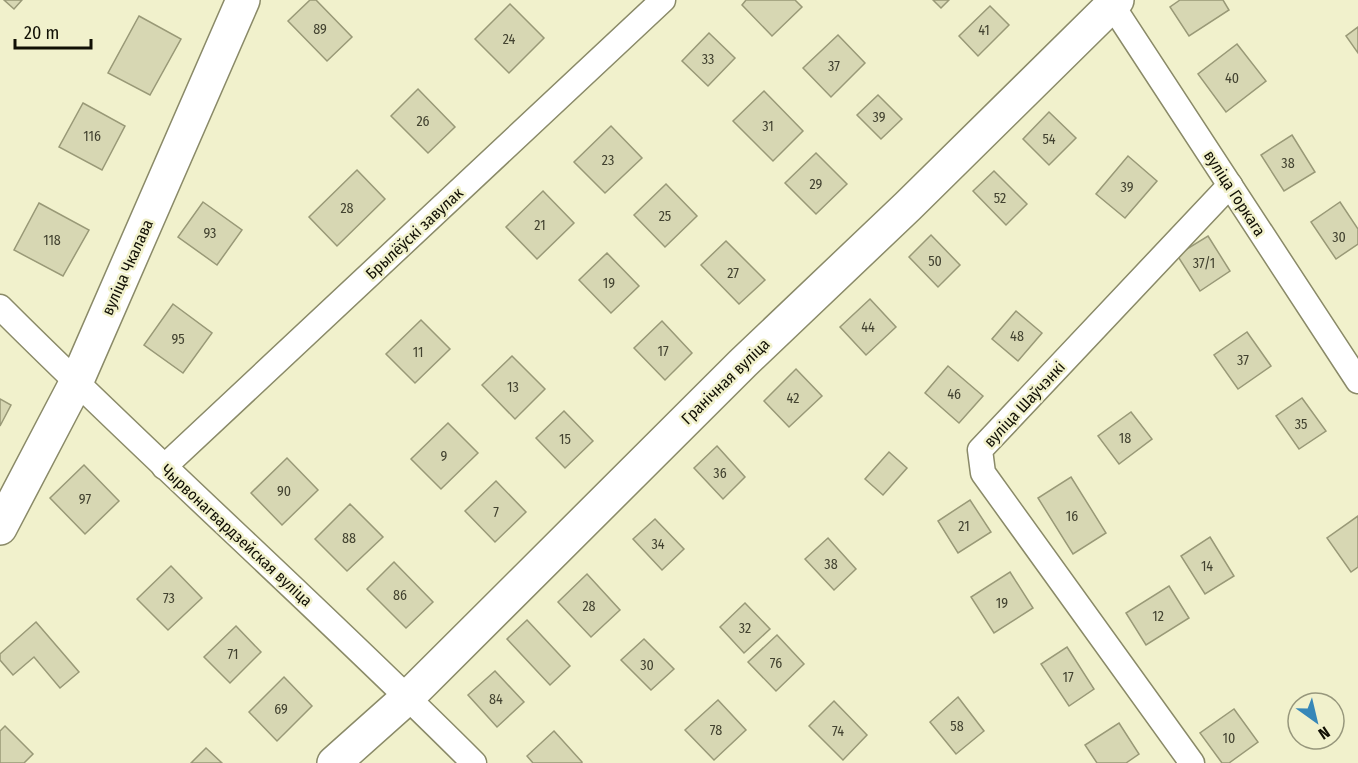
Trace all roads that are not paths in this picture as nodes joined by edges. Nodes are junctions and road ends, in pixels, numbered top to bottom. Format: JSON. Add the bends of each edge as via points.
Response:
{"nodes":[{"id":1,"x":243,"y":0,"type":"edge"},
{"id":2,"x":663,"y":0,"type":"edge"},
{"id":3,"x":1114,"y":2,"type":"edge"},
{"id":4,"x":1230,"y":185,"type":"junction"},
{"id":5,"x":0,"y":307,"type":"edge"},
{"id":6,"x":1358,"y":381,"type":"edge"},
{"id":7,"x":76,"y":383,"type":"junction"},
{"id":8,"x":164,"y":467,"type":"junction"},
{"id":9,"x":0,"y":528,"type":"edge"},
{"id":10,"x":408,"y":697,"type":"junction"},
{"id":11,"x":334,"y":763,"type":"edge"},
{"id":12,"x":474,"y":763,"type":"edge"},
{"id":13,"x":1192,"y":763,"type":"edge"}],
"edges":[{"from":1,"to":7,"type":"main road","name":"вуліца Чкалава"},
{"from":2,"to":8,"type":"street","name":"Брылёўскі завулак"},
{"from":3,"to":4,"type":"street","name":"вуліца Горкага"},
{"from":3,"to":10,"type":"main road","name":"Гранічная вуліца","via":[[734,371]]},
{"from":4,"to":6,"type":"street","name":"вуліца Горкага"},
{"from":4,"to":13,"type":"street","name":"вуліца Шаўчэнкі","via":[[980,450],[982,473]]},
{"from":5,"to":7,"type":"street","name":"Чырвонагвардзейская вуліца"},
{"from":7,"to":8,"type":"street","name":"Чырвонагвардзейская вуліца"},
{"from":7,"to":9,"type":"main road","name":"вуліца Чкалава"},
{"from":8,"to":10,"type":"street","name":"Чырвонагвардзейская вуліца"},
{"from":10,"to":11,"type":"main road","name":"Гранічная вуліца"},
{"from":10,"to":12,"type":"street","name":"Чырвонагвардзейская вуліца"}]}
